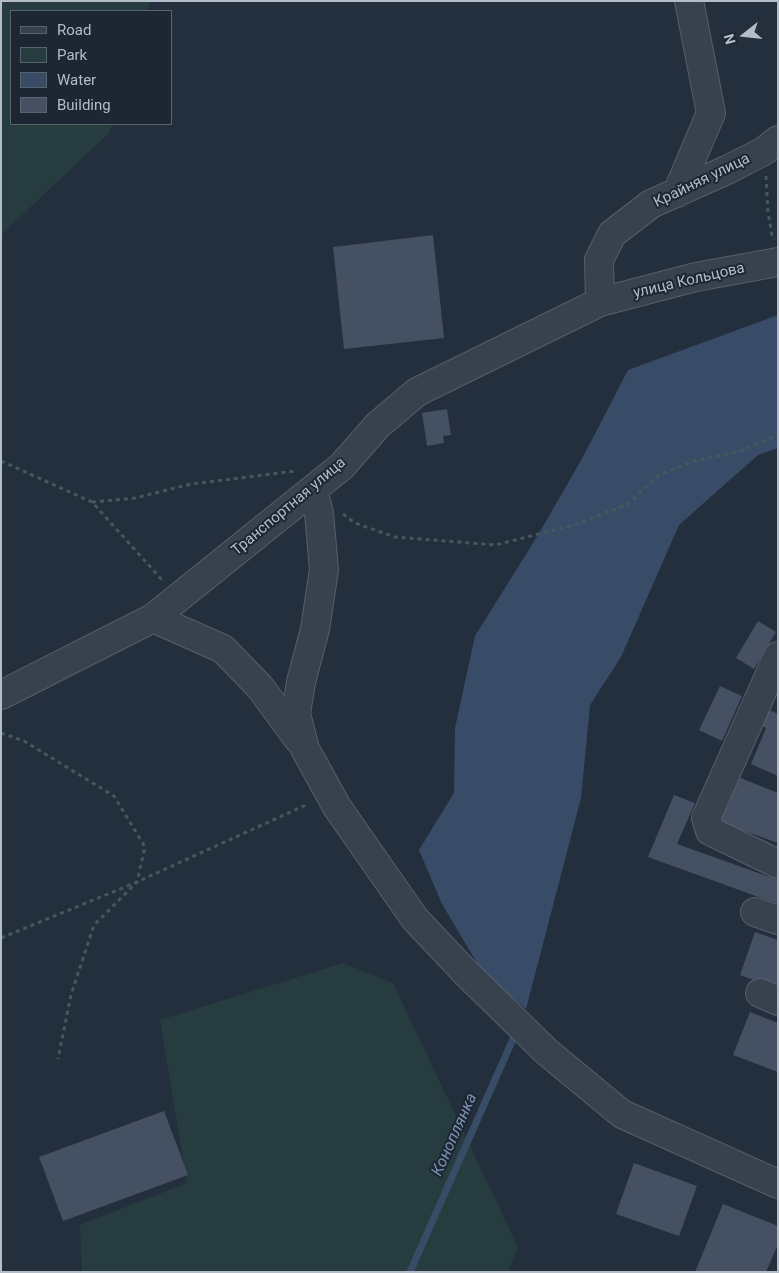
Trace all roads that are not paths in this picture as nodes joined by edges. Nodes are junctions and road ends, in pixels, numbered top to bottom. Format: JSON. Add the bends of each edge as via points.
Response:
{"nodes":[{"id":1,"x":689,"y":1,"type":"edge"},
{"id":2,"x":771,"y":146,"type":"edge"},
{"id":3,"x":677,"y":192,"type":"junction"},
{"id":4,"x":778,"y":262,"type":"edge"},
{"id":5,"x":600,"y":302,"type":"junction"},
{"id":6,"x":309,"y":480,"type":"junction"},
{"id":7,"x":153,"y":618,"type":"junction"},
{"id":8,"x":778,"y":656,"type":"edge"},
{"id":9,"x":1,"y":695,"type":"edge"},
{"id":10,"x":305,"y":749,"type":"junction"},
{"id":11,"x":778,"y":864,"type":"edge"},
{"id":12,"x":778,"y":1184,"type":"edge"}],
"edges":[{"from":1,"to":3,"type":"street","via":[[710,112]]},
{"from":2,"to":3,"type":"street","name":"Крайняя улица"},
{"from":3,"to":5,"type":"street","name":"Крайняя улица","via":[[651,204],[612,234],[599,260]]},
{"from":4,"to":5,"type":"street","name":"улица Кольцова","via":[[696,277]]},
{"from":5,"to":6,"type":"street","name":"Транспортная улица","via":[[417,392],[378,425],[342,466]]},
{"from":6,"to":7,"type":"street","name":"Транспортная улица"},
{"from":6,"to":10,"type":"street","via":[[319,513],[324,570],[296,714]]},
{"from":7,"to":9,"type":"street","name":"Транспортная улица"},
{"from":7,"to":10,"type":"street","via":[[223,649],[260,687]]},
{"from":8,"to":11,"type":"street","via":[[706,818],[710,831]]},
{"from":10,"to":12,"type":"street","via":[[337,807],[415,919],[547,1052],[622,1114]]}]}
